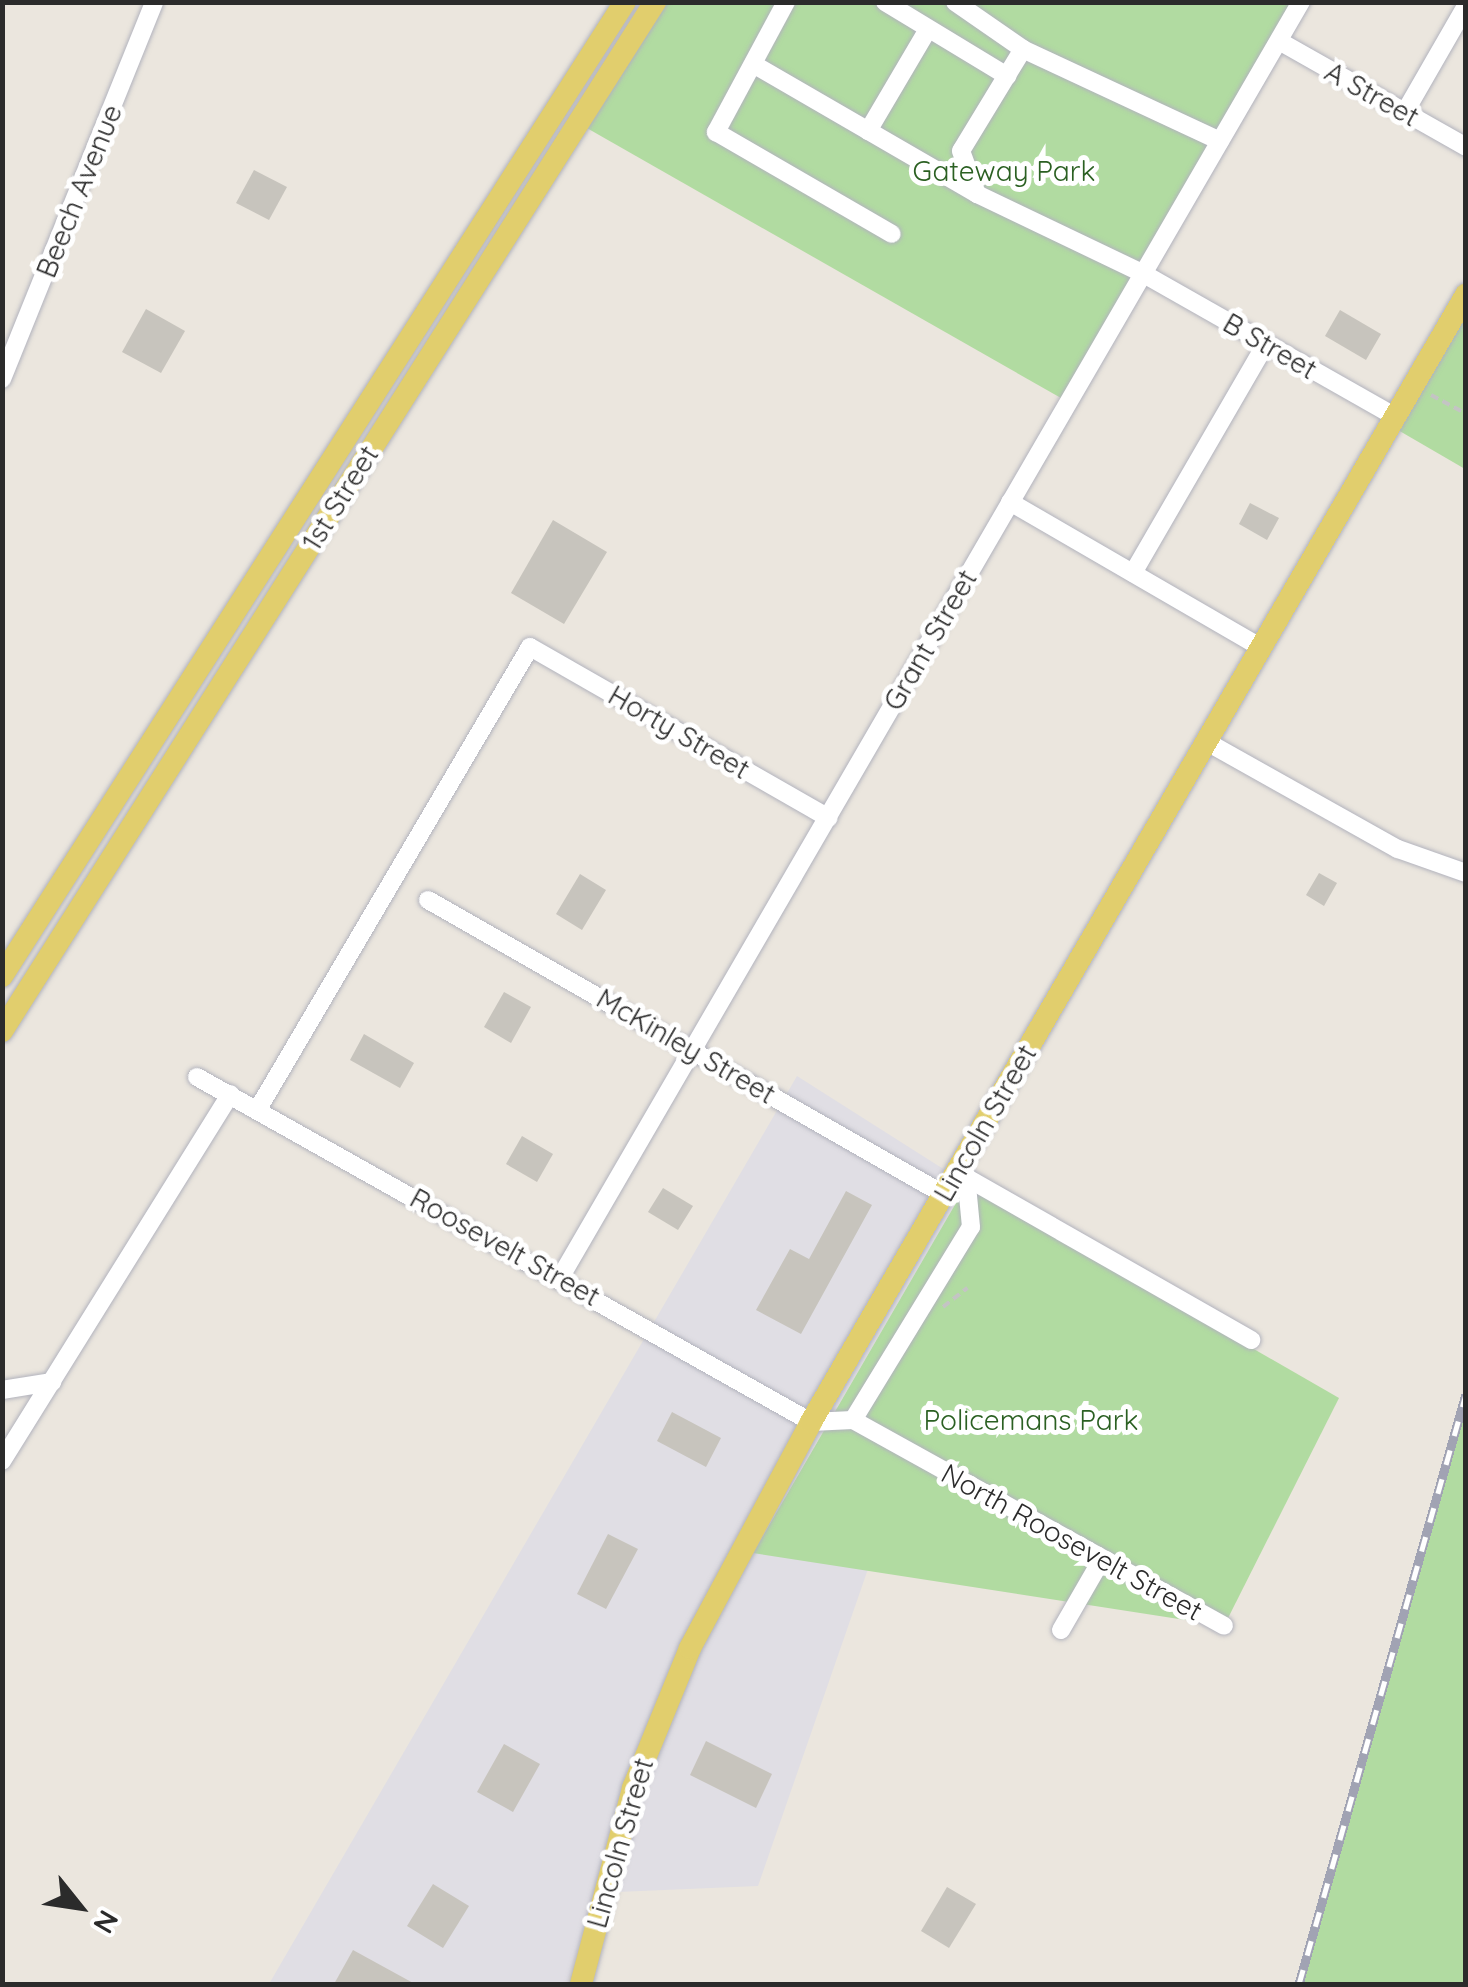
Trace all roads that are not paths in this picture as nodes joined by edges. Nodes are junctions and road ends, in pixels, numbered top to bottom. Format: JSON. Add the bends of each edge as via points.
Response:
{"nodes":[{"id":1,"x":154,"y":2,"type":"edge"},
{"id":2,"x":626,"y":2,"type":"edge"},
{"id":3,"x":655,"y":2,"type":"edge"},
{"id":4,"x":786,"y":2,"type":"edge"},
{"id":5,"x":885,"y":2,"type":"edge"},
{"id":6,"x":956,"y":2,"type":"edge"},
{"id":7,"x":1301,"y":2,"type":"edge"},
{"id":8,"x":1466,"y":6,"type":"edge"},
{"id":9,"x":928,"y":28,"type":"junction"},
{"id":10,"x":1280,"y":41,"type":"junction"},
{"id":11,"x":1023,"y":49,"type":"junction"},
{"id":12,"x":752,"y":64,"type":"junction"},
{"id":13,"x":1007,"y":76,"type":"junction"},
{"id":14,"x":1405,"y":112,"type":"junction"},
{"id":15,"x":868,"y":131,"type":"junction"},
{"id":16,"x":1220,"y":141,"type":"junction"},
{"id":17,"x":1466,"y":147,"type":"edge"},
{"id":18,"x":977,"y":194,"type":"junction"},
{"id":19,"x":892,"y":234,"type":"dead end"},
{"id":20,"x":1144,"y":274,"type":"junction"},
{"id":21,"x":1466,"y":296,"type":"edge"},
{"id":22,"x":1266,"y":344,"type":"junction"},
{"id":23,"x":2,"y":379,"type":"edge"},
{"id":24,"x":1396,"y":418,"type":"junction"},
{"id":25,"x":1010,"y":502,"type":"junction"},
{"id":26,"x":1133,"y":573,"type":"junction"},
{"id":27,"x":1262,"y":648,"type":"junction"},
{"id":28,"x":1208,"y":742,"type":"junction"},
{"id":29,"x":829,"y":818,"type":"junction"},
{"id":30,"x":1466,"y":873,"type":"edge"},
{"id":31,"x":428,"y":900,"type":"dead end"},
{"id":32,"x":3,"y":976,"type":"edge"},
{"id":33,"x":2,"y":1031,"type":"edge"},
{"id":34,"x":696,"y":1050,"type":"junction"},
{"id":35,"x":198,"y":1077,"type":"dead end"},
{"id":36,"x":230,"y":1094,"type":"junction"},
{"id":37,"x":258,"y":1109,"type":"junction"},
{"id":38,"x":964,"y":1173,"type":"junction"},
{"id":39,"x":943,"y":1194,"type":"junction"},
{"id":40,"x":560,"y":1278,"type":"junction"},
{"id":41,"x":1252,"y":1340,"type":"dead end"},
{"id":42,"x":52,"y":1382,"type":"junction"},
{"id":43,"x":2,"y":1390,"type":"edge"},
{"id":44,"x":853,"y":1420,"type":"junction"},
{"id":45,"x":811,"y":1422,"type":"junction"},
{"id":46,"x":2,"y":1461,"type":"edge"},
{"id":47,"x":1102,"y":1559,"type":"junction"},
{"id":48,"x":1224,"y":1626,"type":"dead end"},
{"id":49,"x":1061,"y":1630,"type":"dead end"},
{"id":50,"x":581,"y":1984,"type":"edge"}],
"edges":[{"from":1,"to":23,"type":"street","name":"Beech Avenue"},
{"from":2,"to":32,"type":"main road","name":"1st Street"},
{"from":3,"to":33,"type":"main road","name":"1st Street"},
{"from":4,"to":12,"type":"street"},
{"from":5,"to":9,"type":"street"},
{"from":6,"to":11,"type":"street"},
{"from":7,"to":10,"type":"street","name":"Grant Street"},
{"from":8,"to":14,"type":"street"},
{"from":9,"to":13,"type":"street"},
{"from":9,"to":15,"type":"street"},
{"from":10,"to":14,"type":"street","name":"A Street"},
{"from":10,"to":16,"type":"street","name":"Grant Street"},
{"from":11,"to":13,"type":"street"},
{"from":11,"to":16,"type":"street"},
{"from":12,"to":15,"type":"street","name":"B Street"},
{"from":12,"to":19,"type":"street","via":[[716,132]]},
{"from":13,"to":18,"type":"street","via":[[961,150]]},
{"from":14,"to":17,"type":"street","name":"A Street"},
{"from":15,"to":18,"type":"street","name":"B Street"},
{"from":16,"to":20,"type":"street","name":"Grant Street"},
{"from":18,"to":20,"type":"street","name":"B Street"},
{"from":20,"to":22,"type":"street","name":"B Street"},
{"from":20,"to":25,"type":"street","name":"Grant Street"},
{"from":21,"to":24,"type":"main road","name":"Lincoln Street"},
{"from":22,"to":24,"type":"street","name":"B Street"},
{"from":22,"to":26,"type":"street"},
{"from":24,"to":27,"type":"main road","name":"Lincoln Street"},
{"from":25,"to":26,"type":"street"},
{"from":25,"to":29,"type":"street","name":"Grant Street"},
{"from":26,"to":27,"type":"street"},
{"from":27,"to":28,"type":"main road","name":"Lincoln Street"},
{"from":28,"to":30,"type":"street","via":[[1398,849]]},
{"from":28,"to":38,"type":"main road","name":"Lincoln Street"},
{"from":29,"to":34,"type":"street","name":"Grant Street"},
{"from":29,"to":37,"type":"street","name":"Horty Street","via":[[530,647]]},
{"from":31,"to":34,"type":"street","name":"McKinley Street"},
{"from":34,"to":39,"type":"street","name":"McKinley Street"},
{"from":34,"to":40,"type":"street","name":"Grant Street"},
{"from":35,"to":36,"type":"street","name":"Roosevelt Street"},
{"from":36,"to":37,"type":"street","name":"Roosevelt Street"},
{"from":36,"to":42,"type":"street"},
{"from":37,"to":40,"type":"street","name":"Roosevelt Street"},
{"from":38,"to":39,"type":"main road","name":"Lincoln Street"},
{"from":38,"to":41,"type":"street"},
{"from":38,"to":44,"type":"street","via":[[971,1228],[947,1278]]},
{"from":39,"to":45,"type":"main road","name":"Lincoln Street"},
{"from":40,"to":45,"type":"street","name":"Roosevelt Street"},
{"from":42,"to":43,"type":"street"},
{"from":42,"to":46,"type":"street"},
{"from":44,"to":45,"type":"street"},
{"from":44,"to":47,"type":"street","name":"North Roosevelt Street"},
{"from":45,"to":50,"type":"main road","name":"Lincoln Street","via":[[652,1730]]},
{"from":47,"to":48,"type":"street","name":"North Roosevelt Street"},
{"from":47,"to":49,"type":"street"}]}
